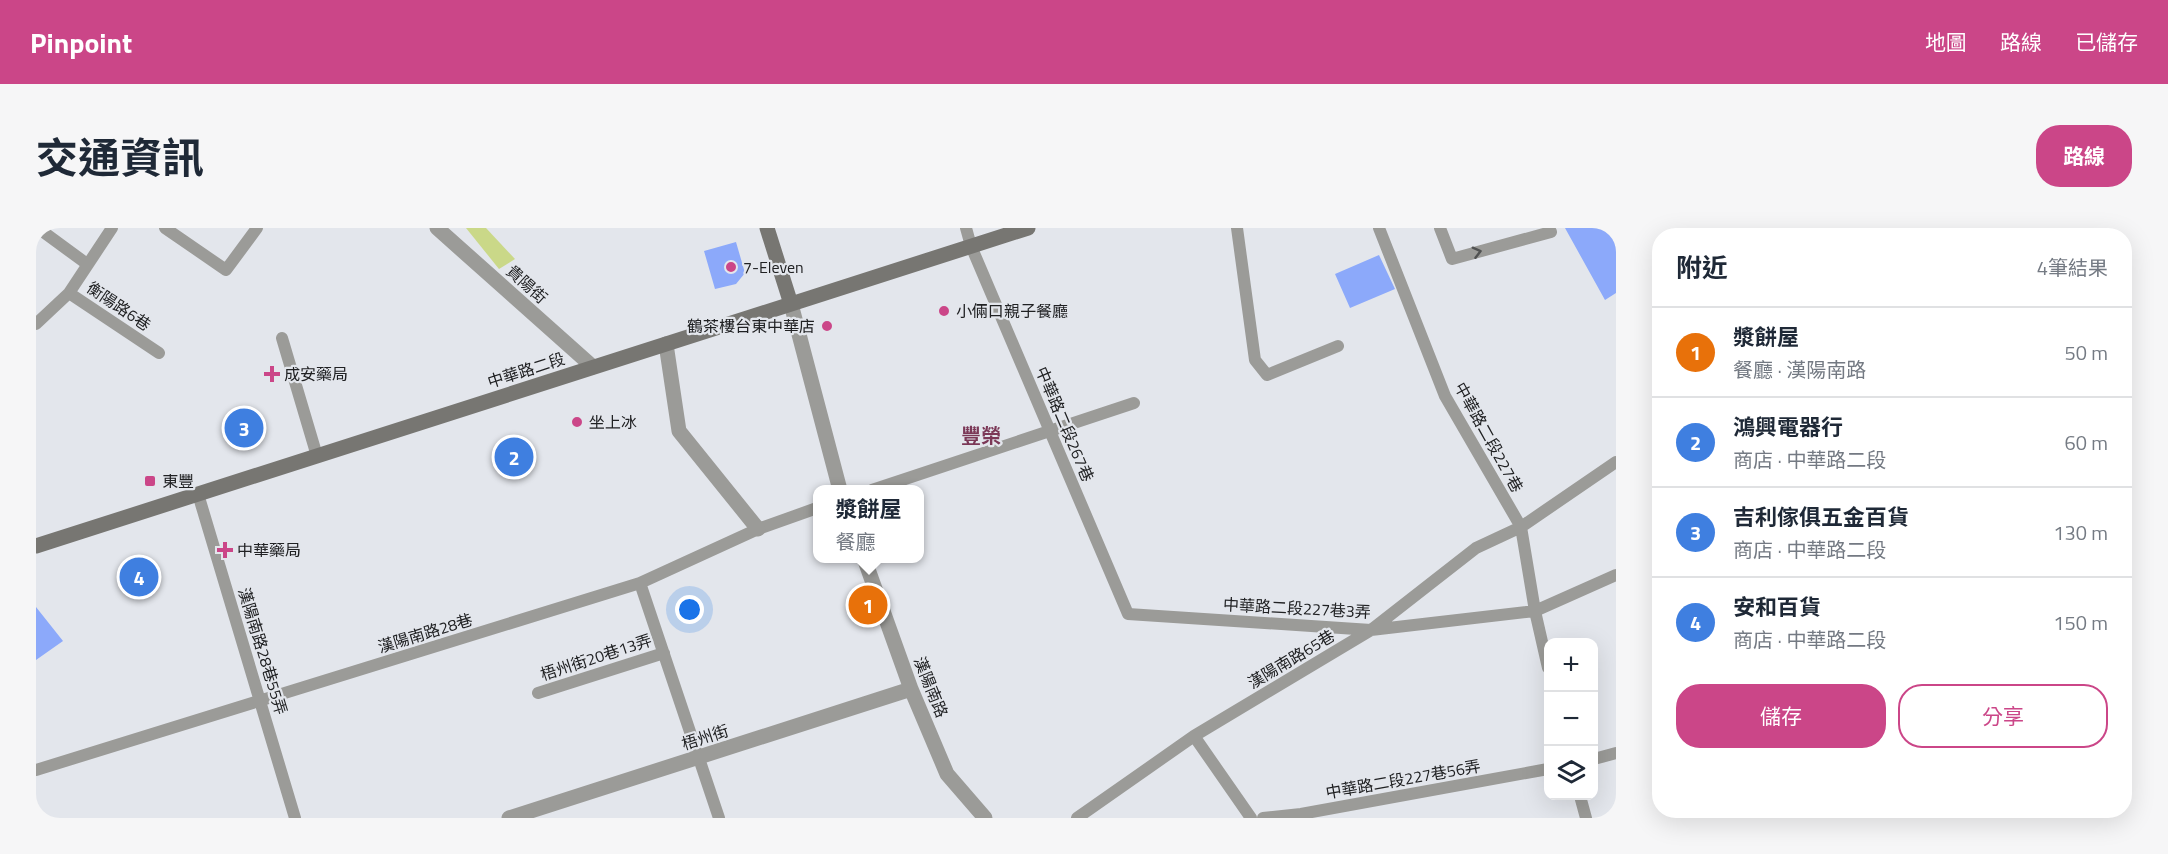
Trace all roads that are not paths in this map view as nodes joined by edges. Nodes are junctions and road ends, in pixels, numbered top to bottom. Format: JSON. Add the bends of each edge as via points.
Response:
{"nodes":[{"id":1,"x":38,"y":228,"type":"edge"},
{"id":2,"x":112,"y":228,"type":"edge"},
{"id":3,"x":165,"y":228,"type":"edge"},
{"id":4,"x":257,"y":228,"type":"edge"},
{"id":5,"x":437,"y":228,"type":"edge"},
{"id":6,"x":767,"y":228,"type":"edge"},
{"id":7,"x":966,"y":228,"type":"edge"},
{"id":8,"x":1028,"y":228,"type":"edge"},
{"id":9,"x":1237,"y":228,"type":"edge"},
{"id":10,"x":1379,"y":228,"type":"edge"},
{"id":11,"x":1440,"y":228,"type":"edge"},
{"id":12,"x":1549,"y":228,"type":"edge"},
{"id":13,"x":971,"y":246,"type":"junction"},
{"id":14,"x":87,"y":264,"type":"junction"},
{"id":15,"x":69,"y":293,"type":"junction"},
{"id":16,"x":791,"y":304,"type":"junction"},
{"id":17,"x":37,"y":322,"type":"edge"},
{"id":18,"x":282,"y":338,"type":"dead end"},
{"id":19,"x":666,"y":344,"type":"junction"},
{"id":20,"x":1338,"y":346,"type":"dead end"},
{"id":21,"x":159,"y":353,"type":"dead end"},
{"id":22,"x":593,"y":367,"type":"junction"},
{"id":23,"x":1134,"y":403,"type":"dead end"},
{"id":24,"x":1050,"y":431,"type":"junction"},
{"id":25,"x":317,"y":456,"type":"junction"},
{"id":26,"x":1616,"y":462,"type":"edge"},
{"id":27,"x":839,"y":485,"type":"edge"},
{"id":28,"x":884,"y":485,"type":"edge"},
{"id":29,"x":198,"y":494,"type":"junction"},
{"id":30,"x":813,"y":509,"type":"edge"},
{"id":31,"x":1521,"y":528,"type":"junction"},
{"id":32,"x":758,"y":529,"type":"junction"},
{"id":33,"x":36,"y":546,"type":"edge"},
{"id":34,"x":866,"y":563,"type":"edge"},
{"id":35,"x":1616,"y":575,"type":"edge"},
{"id":36,"x":640,"y":583,"type":"junction"},
{"id":37,"x":1534,"y":611,"type":"junction"},
{"id":38,"x":1128,"y":614,"type":"joint"},
{"id":39,"x":1371,"y":630,"type":"junction"},
{"id":40,"x":1544,"y":652,"type":"edge"},
{"id":41,"x":664,"y":653,"type":"junction"},
{"id":42,"x":911,"y":689,"type":"junction"},
{"id":43,"x":538,"y":693,"type":"dead end"},
{"id":44,"x":261,"y":702,"type":"junction"},
{"id":45,"x":1194,"y":736,"type":"junction"},
{"id":46,"x":1616,"y":753,"type":"edge"},
{"id":47,"x":700,"y":757,"type":"junction"},
{"id":48,"x":1598,"y":758,"type":"edge"},
{"id":49,"x":36,"y":770,"type":"edge"},
{"id":50,"x":1544,"y":770,"type":"edge"},
{"id":51,"x":1581,"y":800,"type":"edge"},
{"id":52,"x":295,"y":818,"type":"edge"},
{"id":53,"x":509,"y":818,"type":"edge"},
{"id":54,"x":719,"y":818,"type":"edge"},
{"id":55,"x":986,"y":818,"type":"edge"},
{"id":56,"x":1077,"y":818,"type":"edge"},
{"id":57,"x":1251,"y":818,"type":"edge"},
{"id":58,"x":1263,"y":818,"type":"edge"},
{"id":59,"x":1586,"y":818,"type":"edge"}],
"edges":[{"from":1,"to":14,"type":"lane"},
{"from":2,"to":14,"type":"lane"},
{"from":3,"to":4,"type":"lane","via":[[226,270]]},
{"from":5,"to":22,"type":"street","name":"貴陽街"},
{"from":6,"to":16,"type":"street"},
{"from":7,"to":13,"type":"lane","name":"中華路二段267巷"},
{"from":8,"to":13,"type":"street","name":"中華路二段"},
{"from":9,"to":20,"type":"lane","via":[[1255,360],[1267,375]]},
{"from":10,"to":31,"type":"lane","name":"中華路二段227巷","via":[[1445,396]]},
{"from":11,"to":12,"type":"lane","one_way":true,"via":[[1452,259],[1551,232]]},
{"from":13,"to":16,"type":"street","name":"中華路二段"},
{"from":13,"to":24,"type":"lane","name":"中華路二段267巷"},
{"from":14,"to":15,"type":"lane"},
{"from":15,"to":17,"type":"lane","name":"衡陽路6巷"},
{"from":15,"to":21,"type":"lane","name":"衡陽路6巷"},
{"from":16,"to":19,"type":"street","name":"中華路二段"},
{"from":16,"to":27,"type":"street"},
{"from":18,"to":25,"type":"lane"},
{"from":19,"to":22,"type":"street","name":"中華路二段"},
{"from":19,"to":32,"type":"street","via":[[679,431]]},
{"from":22,"to":25,"type":"street","name":"中華路二段"},
{"from":23,"to":24,"type":"lane"},
{"from":24,"to":28,"type":"lane"},
{"from":24,"to":38,"type":"lane","name":"中華路二段267巷"},
{"from":25,"to":29,"type":"street","name":"中華路二段"},
{"from":26,"to":31,"type":"lane","name":"漢陽南路65巷"},
{"from":29,"to":33,"type":"street","name":"中華路二段"},
{"from":29,"to":44,"type":"lane","name":"漢陽南路28巷55弄"},
{"from":30,"to":32,"type":"lane","name":"漢陽南路28巷"},
{"from":31,"to":37,"type":"lane","name":"中華路二段227巷"},
{"from":31,"to":39,"type":"lane","name":"漢陽南路65巷","via":[[1476,548]]},
{"from":32,"to":36,"type":"lane","name":"漢陽南路28巷"},
{"from":34,"to":42,"type":"street","name":"漢陽南路"},
{"from":35,"to":37,"type":"lane","name":"中華路二段227巷3弄"},
{"from":36,"to":41,"type":"lane"},
{"from":36,"to":44,"type":"lane","name":"漢陽南路28巷"},
{"from":37,"to":39,"type":"lane","name":"中華路二段227巷3弄"},
{"from":37,"to":40,"type":"lane","name":"中華路二段227巷"},
{"from":38,"to":39,"type":"lane","name":"中華路二段227巷3弄"},
{"from":39,"to":45,"type":"lane","name":"漢陽南路65巷"},
{"from":41,"to":43,"type":"lane","name":"梧州街20巷13弄"},
{"from":41,"to":47,"type":"lane"},
{"from":42,"to":47,"type":"street","name":"梧州街"},
{"from":42,"to":55,"type":"street","name":"漢陽南路","via":[[948,774]]},
{"from":44,"to":49,"type":"lane","name":"漢陽南路28巷"},
{"from":44,"to":52,"type":"lane","name":"漢陽南路28巷55弄"},
{"from":45,"to":56,"type":"lane","name":"漢陽南路65巷"},
{"from":45,"to":57,"type":"lane"},
{"from":46,"to":48,"type":"lane"},
{"from":47,"to":53,"type":"street","name":"梧州街"},
{"from":47,"to":54,"type":"lane"},
{"from":50,"to":58,"type":"lane","name":"中華路二段227巷56弄"},
{"from":51,"to":59,"type":"lane"}]}
